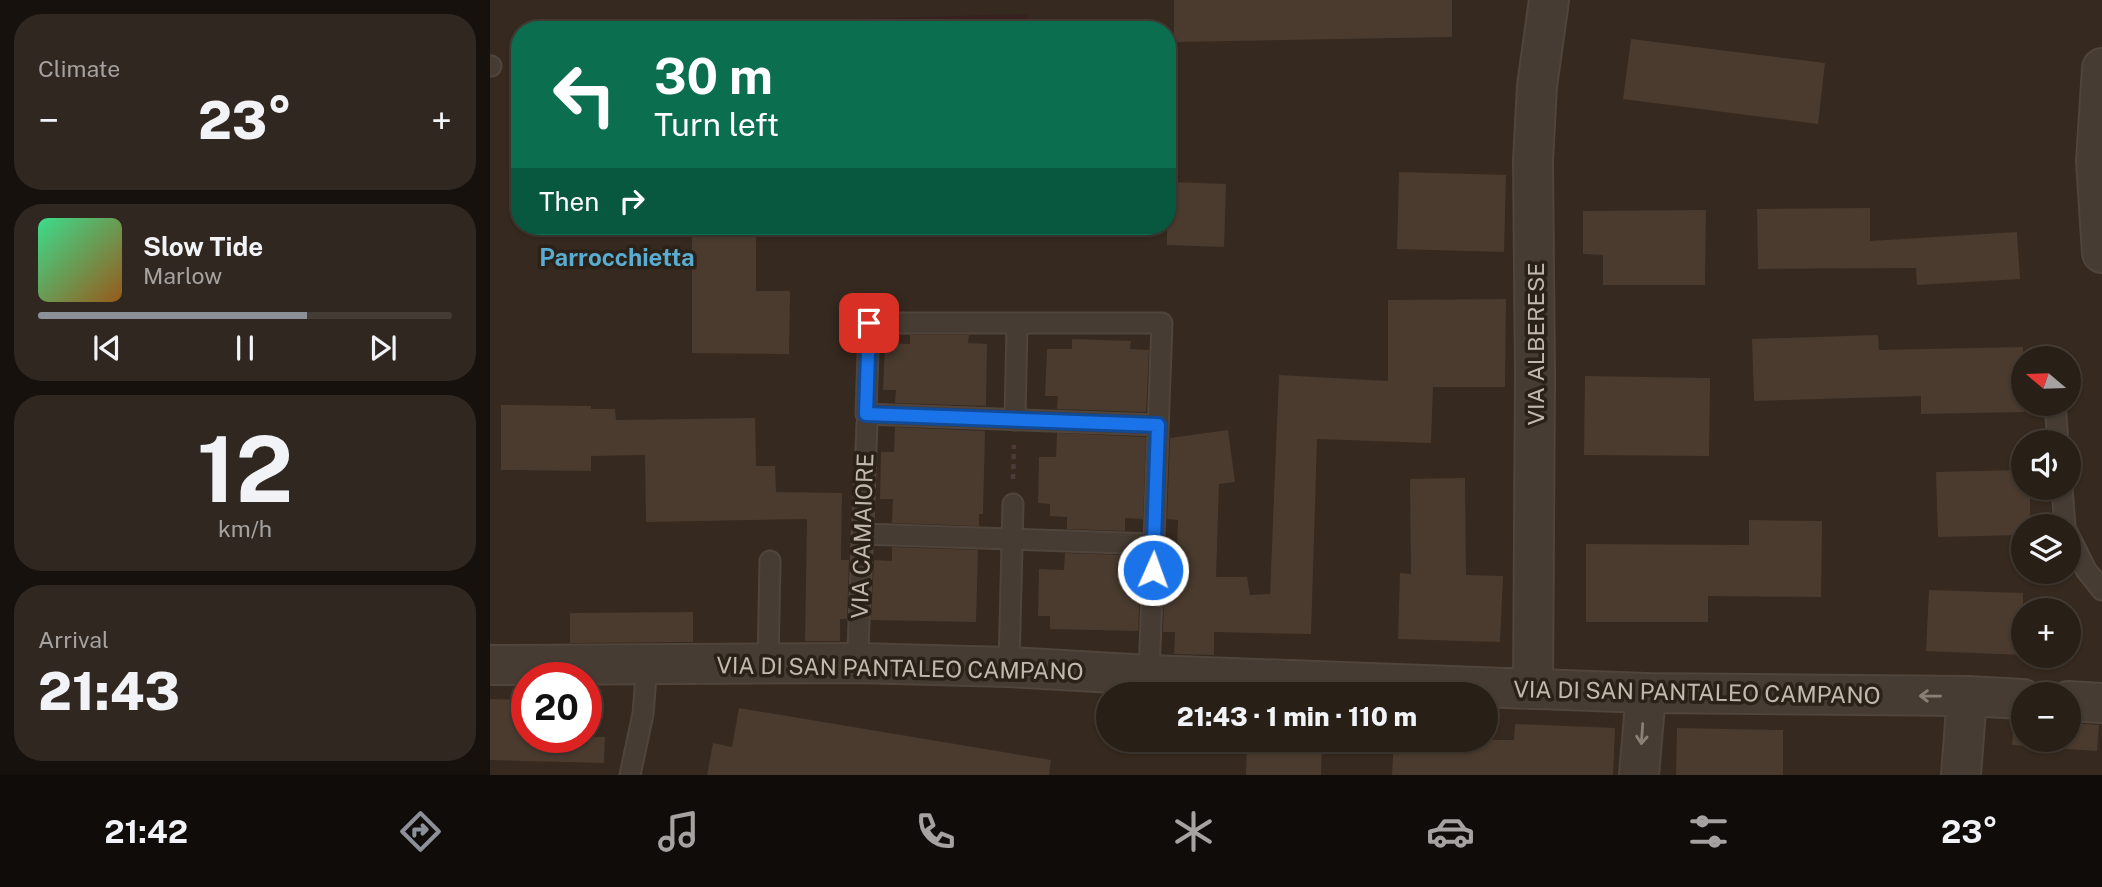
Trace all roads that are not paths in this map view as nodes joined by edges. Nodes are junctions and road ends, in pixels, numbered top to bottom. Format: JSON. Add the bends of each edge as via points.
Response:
{"nodes":[{"id":1,"x":1549,"y":0,"type":"edge"},
{"id":2,"x":2102,"y":68,"type":"edge"},
{"id":3,"x":2102,"y":253,"type":"edge"},
{"id":4,"x":1017,"y":324,"type":"junction"},
{"id":5,"x":866,"y":419,"type":"junction"},
{"id":6,"x":1014,"y":420,"type":"junction"},
{"id":7,"x":1158,"y":425,"type":"junction"},
{"id":8,"x":1013,"y":504,"type":"road end"},
{"id":9,"x":862,"y":534,"type":"junction"},
{"id":10,"x":1012,"y":539,"type":"junction"},
{"id":11,"x":1154,"y":544,"type":"junction"},
{"id":12,"x":2081,"y":560,"type":"edge"},
{"id":13,"x":769,"y":561,"type":"dead end"},
{"id":14,"x":2102,"y":590,"type":"edge"},
{"id":15,"x":858,"y":648,"type":"dead end"},
{"id":16,"x":647,"y":664,"type":"junction"},
{"id":17,"x":768,"y":664,"type":"junction"},
{"id":18,"x":490,"y":665,"type":"edge"},
{"id":19,"x":1009,"y":667,"type":"junction"},
{"id":20,"x":1149,"y":675,"type":"junction"},
{"id":21,"x":1533,"y":689,"type":"junction"},
{"id":22,"x":1646,"y":693,"type":"junction"},
{"id":23,"x":1968,"y":696,"type":"junction"},
{"id":24,"x":2011,"y":698,"type":"edge"},
{"id":25,"x":2081,"y":702,"type":"edge"},
{"id":26,"x":2102,"y":703,"type":"edge"},
{"id":27,"x":630,"y":775,"type":"edge"},
{"id":28,"x":1639,"y":775,"type":"edge"},
{"id":29,"x":1961,"y":775,"type":"edge"}],
"edges":[{"from":1,"to":21,"type":"street","name":"VIA ALBERESE","via":[[1533,161]]},
{"from":2,"to":3,"type":"street","via":[[2096,162]]},
{"from":4,"to":5,"type":"lane","name":"VIA CAMAIORE","via":[[869,323]]},
{"from":4,"to":6,"type":"lane"},
{"from":4,"to":7,"type":"lane","via":[[1162,323]]},
{"from":5,"to":6,"type":"lane"},
{"from":5,"to":9,"type":"lane","name":"VIA CAMAIORE"},
{"from":6,"to":7,"type":"lane"},
{"from":7,"to":11,"type":"lane"},
{"from":8,"to":10,"type":"lane"},
{"from":9,"to":10,"type":"lane"},
{"from":9,"to":15,"type":"lane","name":"VIA CAMAIORE"},
{"from":10,"to":11,"type":"lane"},
{"from":10,"to":19,"type":"lane"},
{"from":11,"to":20,"type":"lane"},
{"from":12,"to":14,"type":"lane"},
{"from":13,"to":17,"type":"lane"},
{"from":16,"to":17,"type":"street","name":"VIA DI SAN PANTALEO CAMPANO"},
{"from":16,"to":18,"type":"street","name":"VIA DI SAN PANTALEO CAMPANO"},
{"from":16,"to":27,"type":"lane","via":[[643,714]]},
{"from":17,"to":19,"type":"street","name":"VIA DI SAN PANTALEO CAMPANO"},
{"from":19,"to":20,"type":"street","name":"VIA DI SAN PANTALEO CAMPANO"},
{"from":20,"to":21,"type":"street","name":"VIA DI SAN PANTALEO CAMPANO"},
{"from":21,"to":22,"type":"street","name":"VIA DI SAN PANTALEO CAMPANO"},
{"from":23,"to":22,"type":"street","name":"VIA DI SAN PANTALEO CAMPANO","one_way":true},
{"from":22,"to":28,"type":"street","one_way":true},
{"from":23,"to":24,"type":"street","name":"VIA DI SAN PANTALEO CAMPANO"},
{"from":23,"to":29,"type":"street"},
{"from":25,"to":26,"type":"street"}]}
